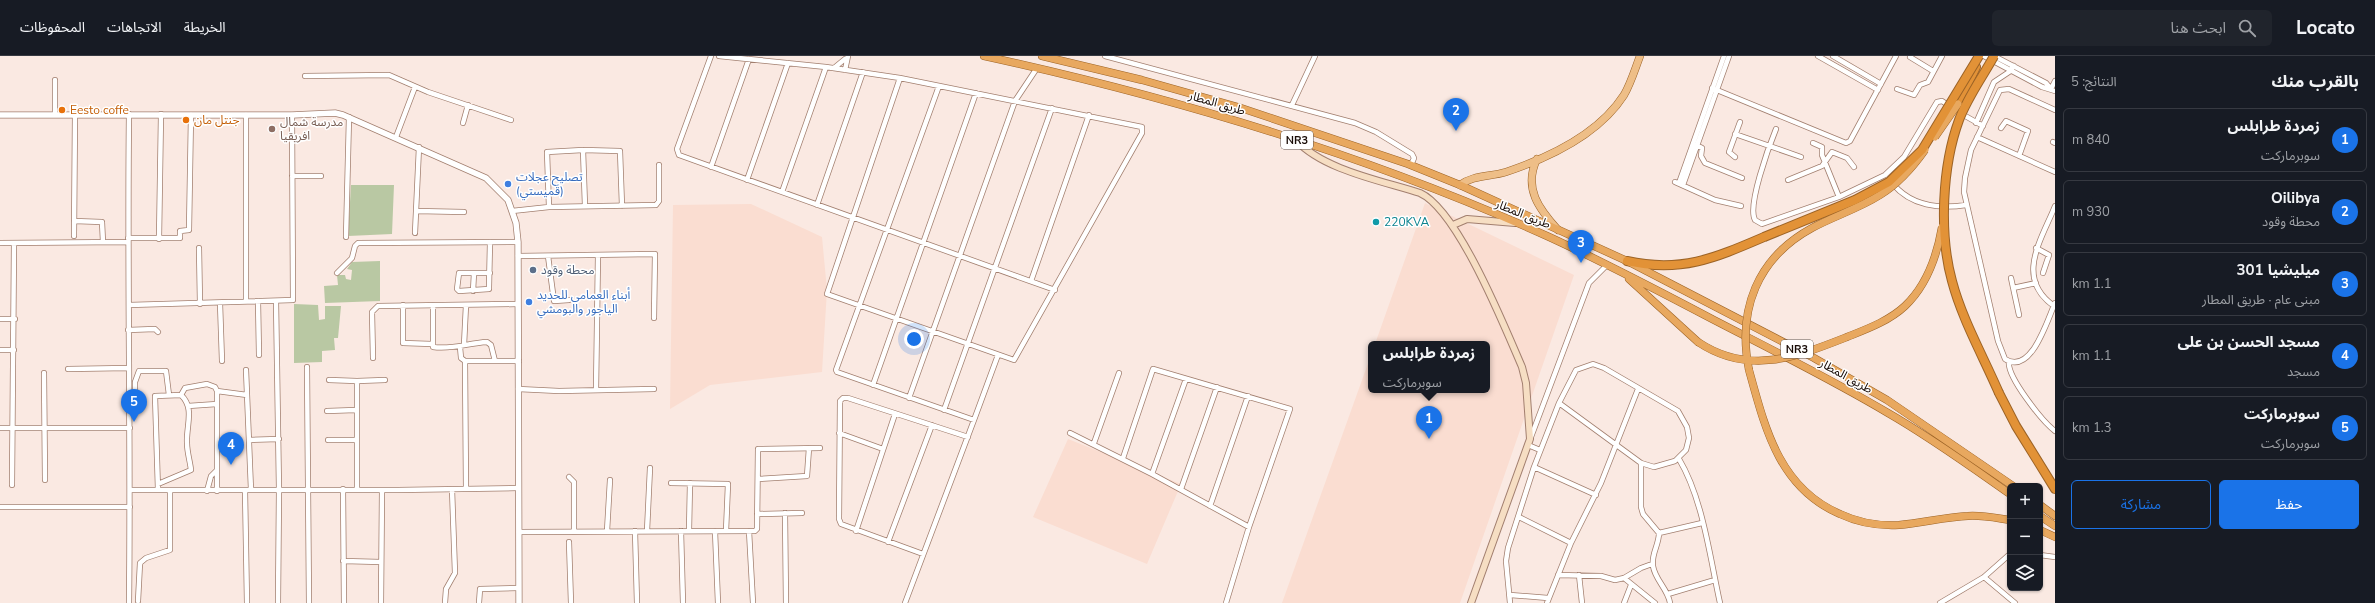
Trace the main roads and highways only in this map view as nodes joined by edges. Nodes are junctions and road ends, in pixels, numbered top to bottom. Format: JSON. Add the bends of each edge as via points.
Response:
{"nodes":[{"id":1,"x":984,"y":56,"type":"edge"},
{"id":2,"x":1042,"y":56,"type":"edge"},
{"id":3,"x":1640,"y":56,"type":"edge"},
{"id":4,"x":1981,"y":56,"type":"edge"},
{"id":5,"x":1994,"y":56,"type":"edge"},
{"id":6,"x":1958,"y":104,"type":"joint"},
{"id":7,"x":1295,"y":139,"type":"junction"},
{"id":8,"x":1537,"y":159,"type":"junction"},
{"id":9,"x":1460,"y":185,"type":"junction"},
{"id":10,"x":1944,"y":216,"type":"junction"},
{"id":11,"x":1515,"y":223,"type":"junction"},
{"id":12,"x":1453,"y":225,"type":"junction"},
{"id":13,"x":1559,"y":230,"type":"junction"},
{"id":14,"x":1627,"y":261,"type":"junction"},
{"id":15,"x":1623,"y":274,"type":"junction"},
{"id":16,"x":2009,"y":483,"type":"edge"},
{"id":17,"x":2055,"y":489,"type":"edge"},
{"id":18,"x":2007,"y":492,"type":"edge"},
{"id":19,"x":2043,"y":507,"type":"edge"},
{"id":20,"x":2055,"y":516,"type":"edge"},
{"id":21,"x":2043,"y":518,"type":"edge"},
{"id":22,"x":2007,"y":520,"type":"edge"},
{"id":23,"x":2055,"y":526,"type":"edge"},
{"id":24,"x":2043,"y":531,"type":"edge"},
{"id":25,"x":2055,"y":537,"type":"edge"},
{"id":26,"x":1471,"y":603,"type":"edge"}],
"edges":[{"from":1,"to":7,"type":"highway","name":"طريق المطار","number":"NR3","via":[[1165,100]]},
{"from":2,"to":9,"type":"highway","name":"طريق المطار","number":"NR3","via":[[1202,96],[1411,165]]},
{"from":3,"to":8,"type":"main road","via":[[1630,84],[1609,114],[1591,130]]},
{"from":4,"to":6,"type":"highway","bridge":true},
{"from":4,"to":14,"type":"highway","bridge":true,"via":[[1922,150],[1890,182],[1861,197],[1711,260],[1684,266],[1650,266]]},
{"from":5,"to":10,"type":"highway","bridge":true,"via":[[1960,119],[1949,161]]},
{"from":6,"to":22,"type":"highway","bridge":true,"via":[[1905,175],[1878,196],[1813,227],[1774,258],[1758,282],[1747,313],[1745,348],[1760,408],[1774,446],[1790,476],[1815,501],[1864,523],[1900,525],[1970,516]]},
{"from":7,"to":11,"type":"highway","name":"طريق المطار","number":"NR3","via":[[1403,178]]},
{"from":7,"to":12,"type":"main road","via":[[1312,154],[1340,167],[1424,194]]},
{"from":8,"to":9,"type":"main road","via":[[1506,172],[1472,178]]},
{"from":8,"to":13,"type":"main road","via":[[1531,178],[1534,198],[1539,208]]},
{"from":9,"to":13,"type":"highway","name":"طريق المطار","number":"NR3"},
{"from":10,"to":15,"type":"highway","bridge":true,"via":[[1939,244],[1927,276],[1906,305],[1888,319],[1803,355],[1771,361],[1742,360],[1708,349]]},
{"from":10,"to":17,"type":"highway","bridge":true,"via":[[1952,281],[1963,312],[2016,426]]},
{"from":11,"to":12,"type":"main road","via":[[1469,219]]},
{"from":11,"to":15,"type":"highway","name":"طريق المطار","number":"NR3"},
{"from":12,"to":26,"type":"main road","via":[[1477,270],[1522,368],[1526,383],[1529,442]]},
{"from":13,"to":14,"type":"highway","name":"طريق المطار","number":"NR3"},
{"from":14,"to":16,"type":"highway","name":"طريق المطار","number":"NR3","via":[[1788,344],[1887,400]]},
{"from":15,"to":18,"type":"highway","name":"طريق المطار","number":"NR3","via":[[1820,374],[1918,431]]},
{"from":19,"to":20,"type":"highway"},
{"from":21,"to":23,"type":"highway"},
{"from":24,"to":25,"type":"highway"}]}
